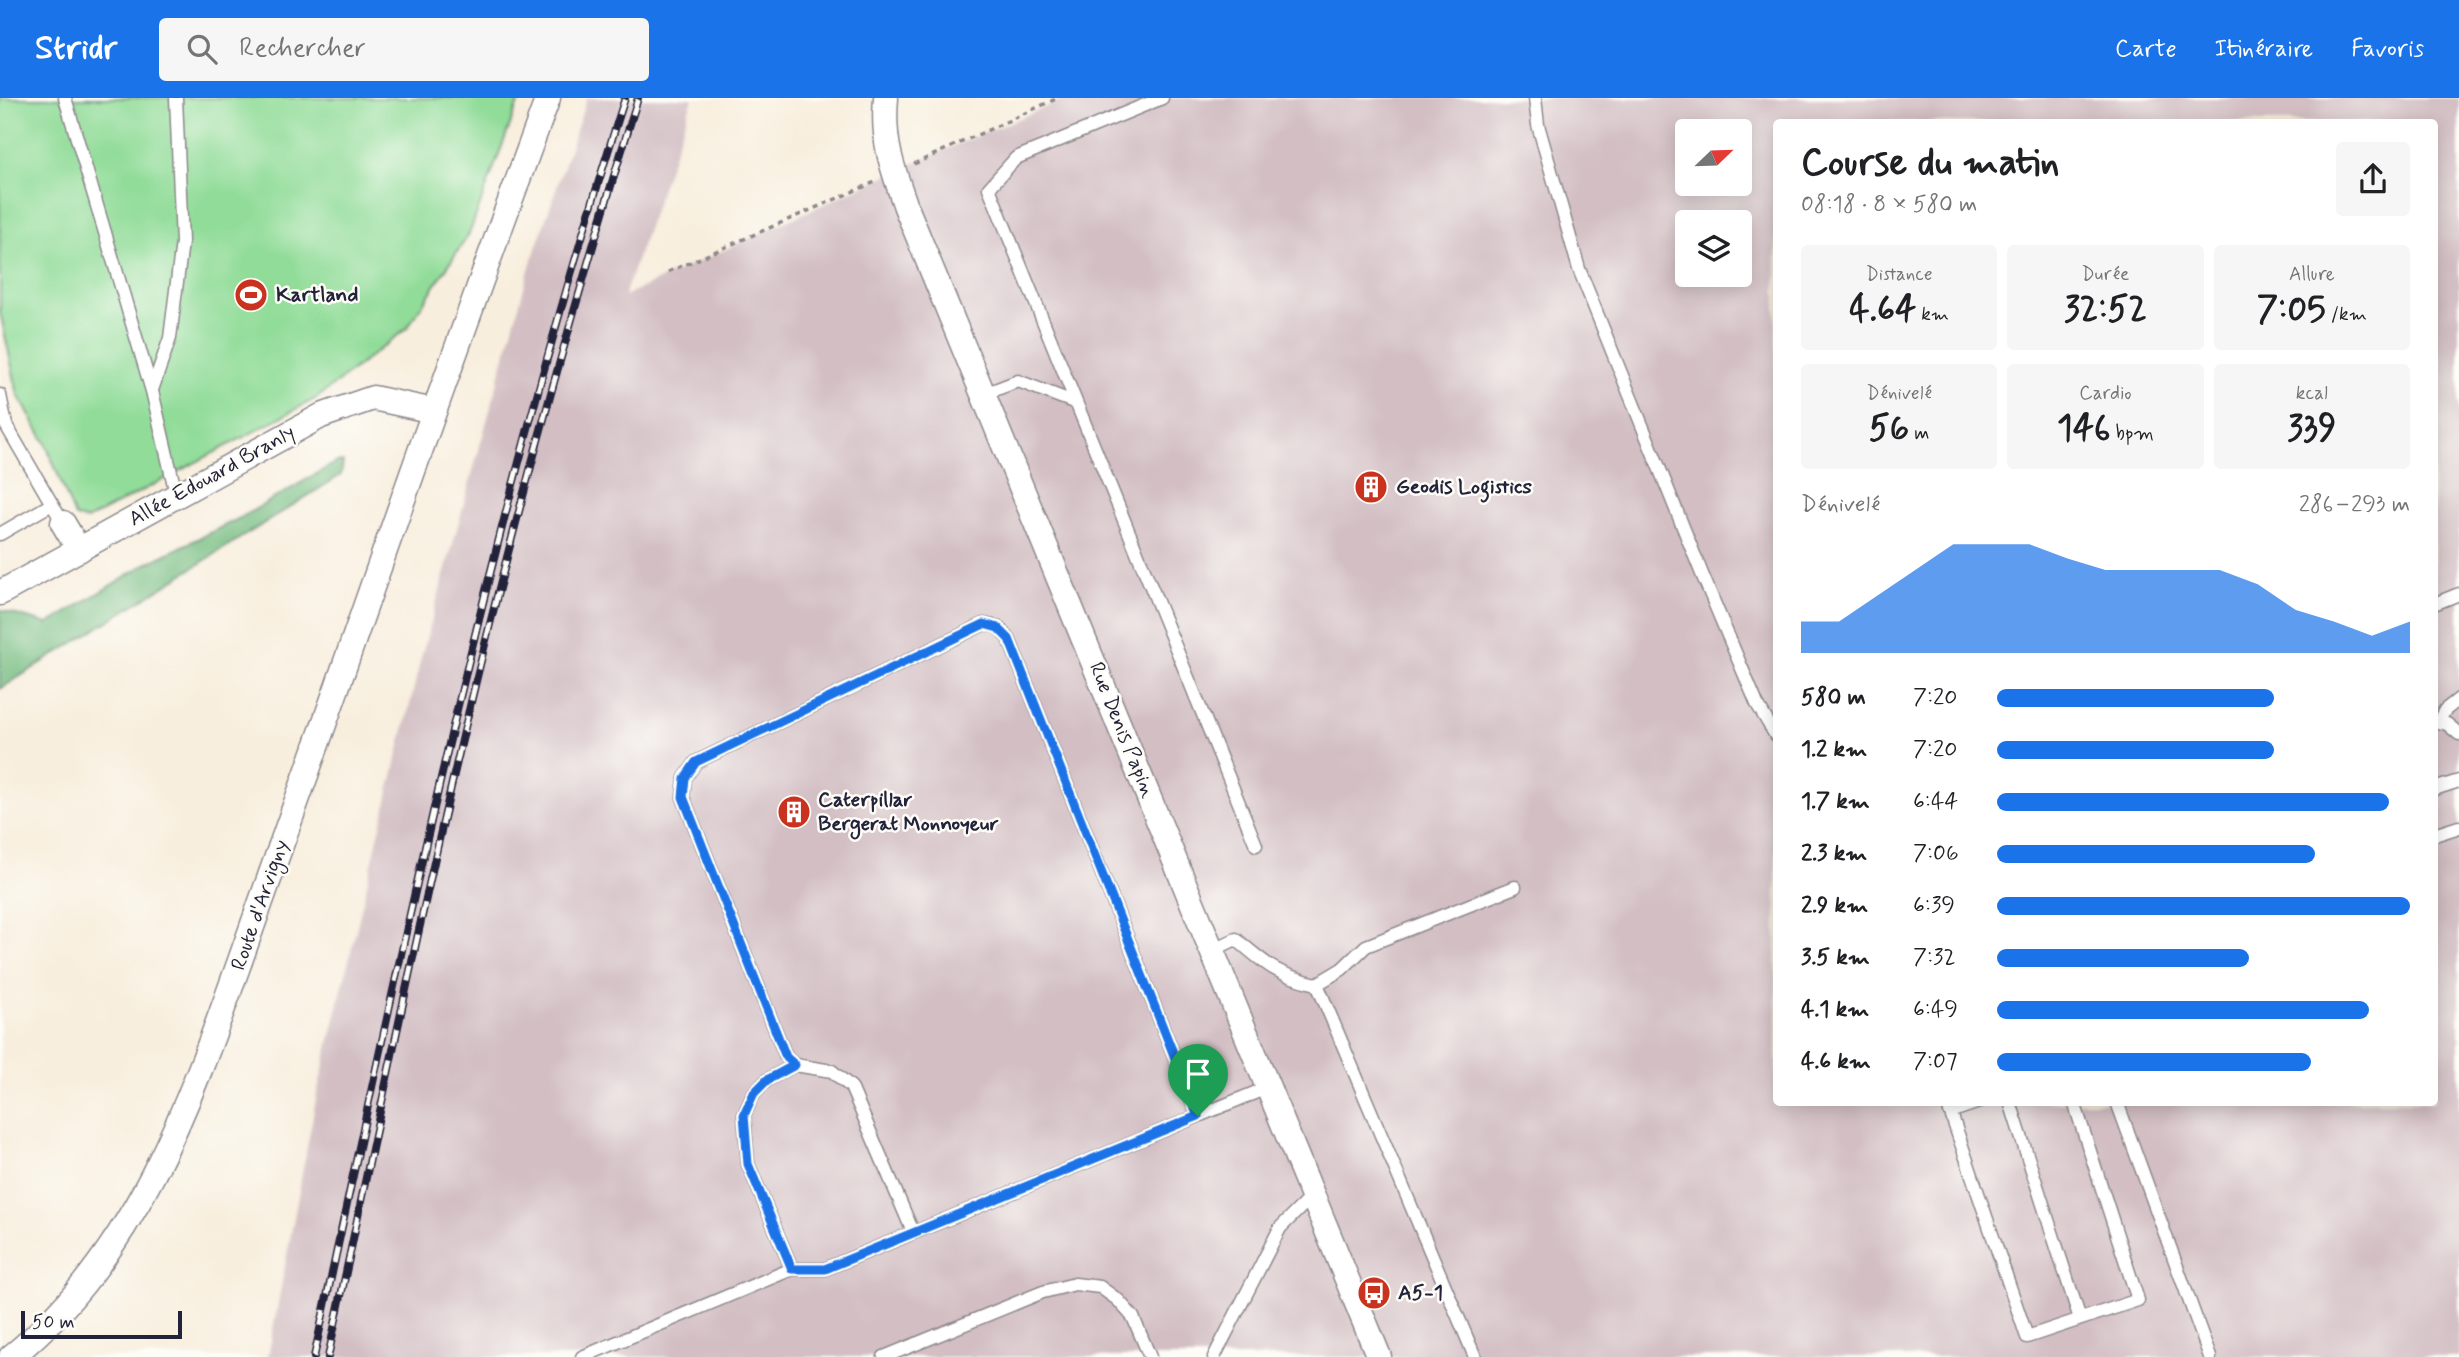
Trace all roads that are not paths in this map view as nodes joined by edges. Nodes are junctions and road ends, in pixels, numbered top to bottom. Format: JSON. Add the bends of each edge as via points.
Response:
{"nodes":[{"id":1,"x":65,"y":98,"type":"edge"},
{"id":2,"x":176,"y":98,"type":"edge"},
{"id":3,"x":548,"y":98,"type":"edge"},
{"id":4,"x":886,"y":98,"type":"edge"},
{"id":5,"x":1161,"y":98,"type":"edge"},
{"id":6,"x":1535,"y":98,"type":"edge"},
{"id":7,"x":152,"y":391,"type":"junction"},
{"id":8,"x":984,"y":394,"type":"junction"},
{"id":9,"x":0,"y":395,"type":"edge"},
{"id":10,"x":1076,"y":403,"type":"junction"},
{"id":11,"x":434,"y":411,"type":"junction"},
{"id":12,"x":3,"y":427,"type":"edge"},
{"id":13,"x":176,"y":494,"type":"junction"},
{"id":14,"x":57,"y":513,"type":"junction"},
{"id":15,"x":0,"y":534,"type":"edge"},
{"id":16,"x":79,"y":550,"type":"junction"},
{"id":17,"x":0,"y":593,"type":"edge"},
{"id":18,"x":2459,"y":594,"type":"edge"},
{"id":19,"x":2438,"y":602,"type":"edge"},
{"id":20,"x":2459,"y":699,"type":"edge"},
{"id":21,"x":2438,"y":719,"type":"edge"},
{"id":22,"x":2438,"y":722,"type":"edge"},
{"id":23,"x":1773,"y":731,"type":"edge"},
{"id":24,"x":2459,"y":734,"type":"edge"},
{"id":25,"x":2459,"y":781,"type":"edge"},
{"id":26,"x":2438,"y":788,"type":"edge"},
{"id":27,"x":2459,"y":827,"type":"edge"},
{"id":28,"x":2438,"y":834,"type":"edge"},
{"id":29,"x":1256,"y":845,"type":"dead end"},
{"id":30,"x":1515,"y":887,"type":"dead end"},
{"id":31,"x":1213,"y":950,"type":"junction"},
{"id":32,"x":1317,"y":984,"type":"junction"},
{"id":33,"x":795,"y":1065,"type":"junction"},
{"id":34,"x":1269,"y":1087,"type":"junction"},
{"id":35,"x":2011,"y":1106,"type":"edge"},
{"id":36,"x":2075,"y":1106,"type":"edge"},
{"id":37,"x":2118,"y":1106,"type":"edge"},
{"id":38,"x":1949,"y":1107,"type":"edge"},
{"id":39,"x":1198,"y":1116,"type":"junction"},
{"id":40,"x":1313,"y":1195,"type":"junction"},
{"id":41,"x":912,"y":1233,"type":"junction"},
{"id":42,"x":792,"y":1269,"type":"junction"},
{"id":43,"x":2080,"y":1319,"type":"junction"},
{"id":44,"x":11,"y":1357,"type":"edge"},
{"id":45,"x":582,"y":1357,"type":"edge"},
{"id":46,"x":884,"y":1357,"type":"edge"},
{"id":47,"x":1150,"y":1357,"type":"edge"},
{"id":48,"x":1214,"y":1357,"type":"edge"},
{"id":49,"x":1379,"y":1357,"type":"edge"},
{"id":50,"x":1475,"y":1357,"type":"edge"},
{"id":51,"x":2210,"y":1357,"type":"edge"}],
"edges":[{"from":1,"to":7,"type":"lane"},
{"from":2,"to":7,"type":"lane","via":[[182,242],[170,338]]},
{"from":3,"to":11,"type":"street","name":"Route d'Arvigny"},
{"from":4,"to":8,"type":"street","name":"Rue Denis Papin","via":[[887,149],[894,173]]},
{"from":5,"to":10,"type":"lane","via":[[1016,158],[989,188]]},
{"from":6,"to":23,"type":"lane","via":[[1538,125],[1579,269],[1702,574]]},
{"from":7,"to":13,"type":"lane"},
{"from":8,"to":10,"type":"lane","via":[[1018,381]]},
{"from":8,"to":31,"type":"street","name":"Rue Denis Papin"},
{"from":9,"to":12,"type":"lane"},
{"from":10,"to":29,"type":"lane"},
{"from":11,"to":13,"type":"street","name":"Allée Edouard Branly","via":[[373,398],[321,416]]},
{"from":11,"to":44,"type":"street","name":"Route d'Arvigny","via":[[173,1138],[98,1264],[66,1306]]},
{"from":12,"to":14,"type":"lane"},
{"from":13,"to":16,"type":"street","name":"Allée Edouard Branly"},
{"from":14,"to":15,"type":"lane"},
{"from":14,"to":16,"type":"street"},
{"from":16,"to":17,"type":"street","name":"Allée Edouard Branly"},
{"from":18,"to":19,"type":"lane"},
{"from":20,"to":21,"type":"lane"},
{"from":22,"to":24,"type":"lane"},
{"from":25,"to":26,"type":"lane"},
{"from":27,"to":28,"type":"lane"},
{"from":30,"to":32,"type":"lane","via":[[1366,946]]},
{"from":31,"to":32,"type":"lane","via":[[1236,939],[1273,970]]},
{"from":31,"to":34,"type":"street","name":"Rue Denis Papin"},
{"from":32,"to":50,"type":"lane"},
{"from":33,"to":39,"type":"lane","via":[[786,1057],[683,797],[685,778],[696,762],[984,624],[998,628],[1009,639]]},
{"from":33,"to":41,"type":"lane","via":[[832,1071],[851,1087]]},
{"from":33,"to":42,"type":"lane","via":[[767,1080],[754,1093],[744,1115],[748,1164]]},
{"from":34,"to":39,"type":"lane"},
{"from":34,"to":40,"type":"street","name":"Rue Denis Papin"},
{"from":35,"to":43,"type":"lane"},
{"from":36,"to":43,"type":"lane","via":[[2138,1300]]},
{"from":37,"to":51,"type":"lane"},
{"from":38,"to":43,"type":"lane","via":[[2027,1336]]},
{"from":39,"to":41,"type":"lane"},
{"from":40,"to":48,"type":"lane","via":[[1280,1228]]},
{"from":40,"to":49,"type":"street","name":"Rue Denis Papin"},
{"from":41,"to":42,"type":"lane","via":[[825,1269]]},
{"from":42,"to":45,"type":"lane"},
{"from":46,"to":47,"type":"lane","via":[[1043,1292],[1074,1284],[1100,1287],[1118,1300],[1133,1317]]}]}
